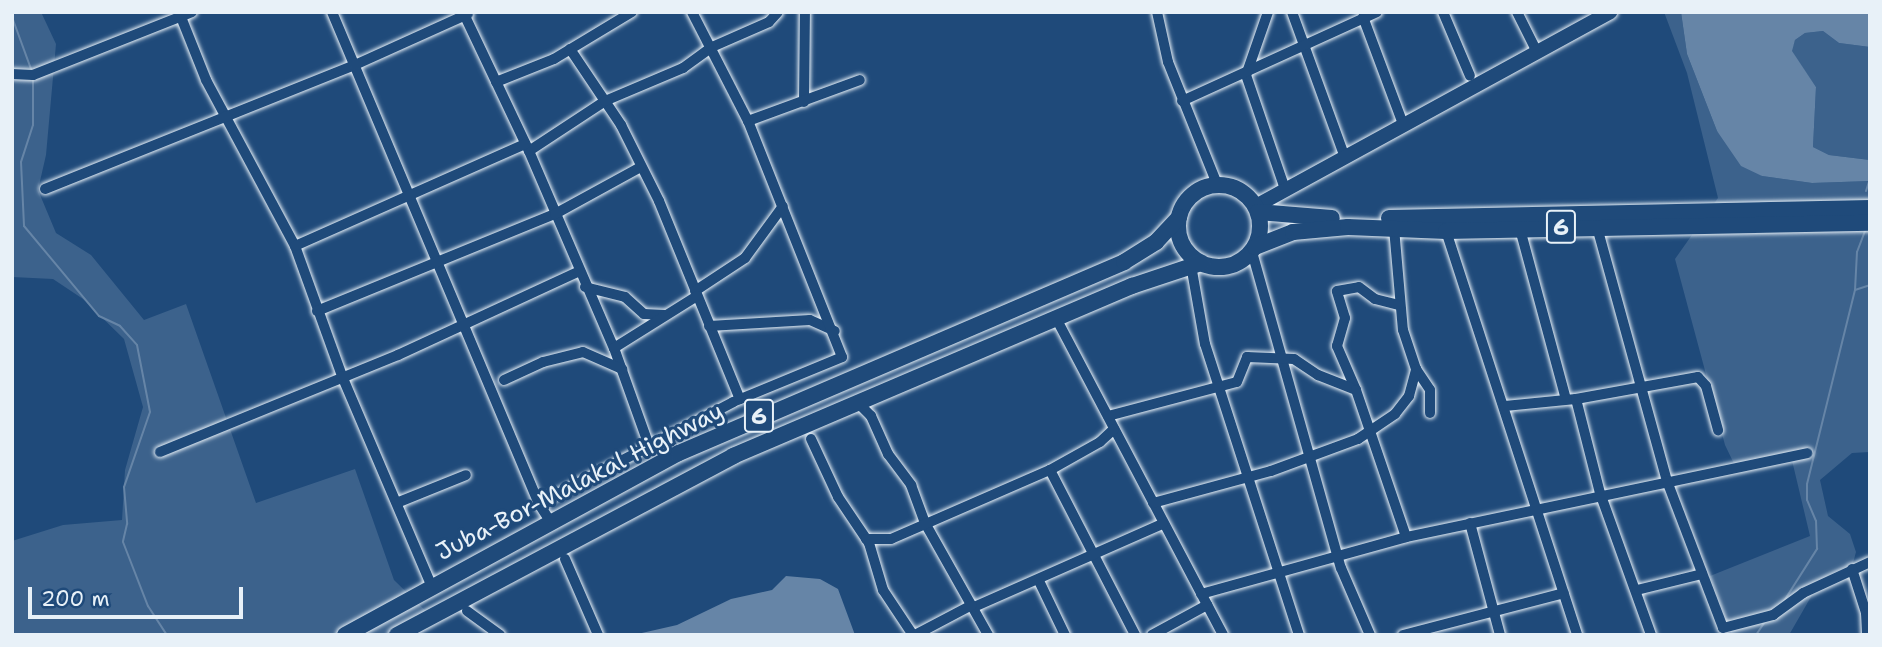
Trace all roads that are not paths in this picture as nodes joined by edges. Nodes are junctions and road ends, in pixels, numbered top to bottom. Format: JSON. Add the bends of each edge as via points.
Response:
{"nodes":[{"id":1,"x":192,"y":12,"type":"edge"},
{"id":2,"x":331,"y":12,"type":"edge"},
{"id":3,"x":632,"y":12,"type":"edge"},
{"id":4,"x":692,"y":12,"type":"edge"},
{"id":5,"x":778,"y":12,"type":"edge"},
{"id":6,"x":805,"y":12,"type":"edge"},
{"id":7,"x":1157,"y":12,"type":"edge"},
{"id":8,"x":1268,"y":12,"type":"edge"},
{"id":9,"x":1292,"y":12,"type":"edge"},
{"id":10,"x":1377,"y":12,"type":"edge"},
{"id":11,"x":1443,"y":12,"type":"edge"},
{"id":12,"x":1517,"y":12,"type":"edge"},
{"id":13,"x":1610,"y":12,"type":"edge"},
{"id":14,"x":466,"y":13,"type":"edge"},
{"id":15,"x":179,"y":14,"type":"edge"},
{"id":16,"x":1363,"y":17,"type":"junction"},
{"id":17,"x":1305,"y":46,"type":"junction"},
{"id":18,"x":712,"y":47,"type":"junction"},
{"id":19,"x":570,"y":49,"type":"junction"},
{"id":20,"x":1537,"y":52,"type":"junction"},
{"id":21,"x":355,"y":65,"type":"junction"},
{"id":22,"x":12,"y":74,"type":"edge"},
{"id":23,"x":1246,"y":75,"type":"junction"},
{"id":24,"x":1470,"y":76,"type":"dead end"},
{"id":25,"x":860,"y":80,"type":"dead end"},
{"id":26,"x":496,"y":82,"type":"junction"},
{"id":27,"x":605,"y":101,"type":"junction"},
{"id":28,"x":1182,"y":101,"type":"junction"},
{"id":29,"x":804,"y":102,"type":"junction"},
{"id":30,"x":227,"y":118,"type":"junction"},
{"id":31,"x":748,"y":121,"type":"junction"},
{"id":32,"x":1404,"y":124,"type":"junction"},
{"id":33,"x":527,"y":148,"type":"junction"},
{"id":34,"x":1345,"y":158,"type":"junction"},
{"id":35,"x":641,"y":167,"type":"junction"},
{"id":36,"x":1217,"y":184,"type":"junction"},
{"id":37,"x":45,"y":188,"type":"dead end"},
{"id":38,"x":1285,"y":189,"type":"junction"},
{"id":39,"x":410,"y":195,"type":"junction"},
{"id":40,"x":783,"y":206,"type":"junction"},
{"id":41,"x":1870,"y":208,"type":"edge"},
{"id":42,"x":1257,"y":209,"type":"junction"},
{"id":43,"x":555,"y":214,"type":"junction"},
{"id":44,"x":1179,"y":218,"type":"junction"},
{"id":45,"x":1870,"y":223,"type":"edge"},
{"id":46,"x":1597,"y":227,"type":"junction"},
{"id":47,"x":1394,"y":228,"type":"junction"},
{"id":48,"x":1520,"y":229,"type":"junction"},
{"id":49,"x":1446,"y":231,"type":"junction"},
{"id":50,"x":295,"y":246,"type":"junction"},
{"id":51,"x":1254,"y":250,"type":"junction"},
{"id":52,"x":438,"y":259,"type":"junction"},
{"id":53,"x":1196,"y":264,"type":"junction"},
{"id":54,"x":580,"y":271,"type":"junction"},
{"id":55,"x":585,"y":287,"type":"junction"},
{"id":56,"x":696,"y":294,"type":"junction"},
{"id":57,"x":1399,"y":305,"type":"junction"},
{"id":58,"x":317,"y":311,"type":"junction"},
{"id":59,"x":668,"y":315,"type":"junction"},
{"id":60,"x":1056,"y":320,"type":"junction"},
{"id":61,"x":466,"y":325,"type":"junction"},
{"id":62,"x":709,"y":326,"type":"junction"},
{"id":63,"x":835,"y":331,"type":"junction"},
{"id":64,"x":614,"y":348,"type":"junction"},
{"id":65,"x":1285,"y":358,"type":"junction"},
{"id":66,"x":622,"y":369,"type":"junction"},
{"id":67,"x":1416,"y":369,"type":"junction"},
{"id":68,"x":342,"y":376,"type":"junction"},
{"id":69,"x":504,"y":380,"type":"dead end"},
{"id":70,"x":1222,"y":387,"type":"junction"},
{"id":71,"x":1642,"y":388,"type":"junction"},
{"id":72,"x":1356,"y":390,"type":"junction"},
{"id":73,"x":740,"y":399,"type":"junction"},
{"id":74,"x":1571,"y":399,"type":"junction"},
{"id":75,"x":857,"y":402,"type":"junction"},
{"id":76,"x":1504,"y":406,"type":"junction"},
{"id":77,"x":1430,"y":413,"type":"dead end"},
{"id":78,"x":1108,"y":416,"type":"junction"},
{"id":79,"x":1114,"y":429,"type":"junction"},
{"id":80,"x":1718,"y":430,"type":"dead end"},
{"id":81,"x":1368,"y":432,"type":"junction"},
{"id":82,"x":811,"y":439,"type":"dead end"},
{"id":83,"x":649,"y":446,"type":"junction"},
{"id":84,"x":160,"y":452,"type":"dead end"},
{"id":85,"x":1807,"y":453,"type":"dead end"},
{"id":86,"x":1309,"y":458,"type":"junction"},
{"id":87,"x":1051,"y":470,"type":"junction"},
{"id":88,"x":466,"y":475,"type":"dead end"},
{"id":89,"x":1251,"y":477,"type":"junction"},
{"id":90,"x":1667,"y":481,"type":"junction"},
{"id":91,"x":1601,"y":496,"type":"junction"},
{"id":92,"x":399,"y":502,"type":"junction"},
{"id":93,"x":539,"y":503,"type":"junction"},
{"id":94,"x":1153,"y":503,"type":"junction"},
{"id":95,"x":1536,"y":508,"type":"junction"},
{"id":96,"x":550,"y":521,"type":"junction"},
{"id":97,"x":925,"y":523,"type":"junction"},
{"id":98,"x":1470,"y":523,"type":"junction"},
{"id":99,"x":1162,"y":524,"type":"junction"},
{"id":100,"x":1406,"y":537,"type":"junction"},
{"id":101,"x":866,"y":539,"type":"junction"},
{"id":102,"x":1337,"y":554,"type":"junction"},
{"id":103,"x":1096,"y":555,"type":"junction"},
{"id":104,"x":565,"y":559,"type":"dead end"},
{"id":105,"x":1870,"y":562,"type":"edge"},
{"id":106,"x":1281,"y":568,"type":"junction"},
{"id":107,"x":1852,"y":569,"type":"junction"},
{"id":108,"x":1702,"y":574,"type":"junction"},
{"id":109,"x":1039,"y":581,"type":"junction"},
{"id":110,"x":431,"y":585,"type":"junction"},
{"id":111,"x":1637,"y":590,"type":"junction"},
{"id":112,"x":1564,"y":593,"type":"junction"},
{"id":113,"x":1201,"y":594,"type":"junction"},
{"id":114,"x":1207,"y":605,"type":"junction"},
{"id":115,"x":973,"y":606,"type":"junction"},
{"id":116,"x":1493,"y":608,"type":"junction"},
{"id":117,"x":467,"y":611,"type":"dead end"},
{"id":118,"x":1430,"y":631,"type":"edge"},
{"id":119,"x":345,"y":635,"type":"edge"},
{"id":120,"x":397,"y":635,"type":"edge"},
{"id":121,"x":500,"y":635,"type":"edge"},
{"id":122,"x":598,"y":635,"type":"edge"},
{"id":123,"x":914,"y":635,"type":"edge"},
{"id":124,"x":988,"y":635,"type":"edge"},
{"id":125,"x":1065,"y":635,"type":"edge"},
{"id":126,"x":1135,"y":635,"type":"edge"},
{"id":127,"x":1152,"y":635,"type":"edge"},
{"id":128,"x":1223,"y":635,"type":"edge"},
{"id":129,"x":1300,"y":635,"type":"edge"},
{"id":130,"x":1370,"y":635,"type":"edge"},
{"id":131,"x":1403,"y":635,"type":"edge"},
{"id":132,"x":1500,"y":635,"type":"edge"},
{"id":133,"x":1577,"y":635,"type":"edge"},
{"id":134,"x":1651,"y":635,"type":"edge"},
{"id":135,"x":1867,"y":635,"type":"edge"}],
"edges":[{"from":1,"to":15,"type":"street"},
{"from":2,"to":21,"type":"street"},
{"from":3,"to":19,"type":"street"},
{"from":4,"to":18,"type":"street"},
{"from":5,"to":18,"type":"street","via":[[769,22]]},
{"from":6,"to":29,"type":"street"},
{"from":7,"to":28,"type":"street"},
{"from":8,"to":23,"type":"street"},
{"from":9,"to":17,"type":"street"},
{"from":10,"to":16,"type":"street"},
{"from":11,"to":24,"type":"street"},
{"from":12,"to":20,"type":"street"},
{"from":13,"to":20,"type":"main road"},
{"from":14,"to":21,"type":"street"},
{"from":14,"to":26,"type":"street"},
{"from":15,"to":22,"type":"street","via":[[33,75]]},
{"from":15,"to":30,"type":"street"},
{"from":16,"to":17,"type":"street"},
{"from":16,"to":32,"type":"street"},
{"from":17,"to":23,"type":"street"},
{"from":17,"to":34,"type":"street"},
{"from":18,"to":27,"type":"street","via":[[683,68]]},
{"from":18,"to":31,"type":"street"},
{"from":19,"to":26,"type":"street"},
{"from":19,"to":27,"type":"street"},
{"from":20,"to":32,"type":"main road"},
{"from":21,"to":30,"type":"street"},
{"from":21,"to":39,"type":"street"},
{"from":23,"to":28,"type":"street"},
{"from":23,"to":38,"type":"street"},
{"from":25,"to":29,"type":"street"},
{"from":26,"to":33,"type":"street"},
{"from":27,"to":33,"type":"street"},
{"from":27,"to":35,"type":"street"},
{"from":28,"to":36,"type":"street"},
{"from":29,"to":31,"type":"street"},
{"from":30,"to":37,"type":"street"},
{"from":30,"to":50,"type":"street"},
{"from":31,"to":40,"type":"street"},
{"from":32,"to":34,"type":"main road"},
{"from":33,"to":39,"type":"street"},
{"from":33,"to":43,"type":"street"},
{"from":34,"to":38,"type":"main road"},
{"from":35,"to":43,"type":"street"},
{"from":35,"to":56,"type":"street"},
{"from":36,"to":42,"type":"highway","number":"6","via":[[1243,192]]},
{"from":36,"to":44,"type":"highway","name":"Juba-Bor-Malakal Highway","number":"6","via":[[1189,197]]},
{"from":38,"to":42,"type":"main road"},
{"from":39,"to":50,"type":"street"},
{"from":39,"to":52,"type":"street"},
{"from":40,"to":56,"type":"street","via":[[745,258]]},
{"from":40,"to":63,"type":"street"},
{"from":41,"to":42,"type":"highway","number":"6","via":[[1369,219],[1295,218]]},
{"from":42,"to":51,"type":"highway","via":[[1261,228]]},
{"from":43,"to":52,"type":"street"},
{"from":43,"to":54,"type":"street"},
{"from":44,"to":53,"type":"highway","via":[[1182,244]]},
{"from":44,"to":96,"type":"highway","name":"Juba-Bor-Malakal Highway","number":"6","via":[[1156,242],[1125,262],[771,411]]},
{"from":45,"to":46,"type":"highway","name":"Juba-Bor-Malakal Highway","number":"6"},
{"from":46,"to":48,"type":"highway","name":"Juba-Bor-Malakal Highway","number":"6"},
{"from":46,"to":71,"type":"street"},
{"from":47,"to":49,"type":"highway","name":"Juba-Bor-Malakal Highway","number":"6"},
{"from":47,"to":51,"type":"highway","name":"Juba-Bor-Malakal Highway","number":"6","via":[[1293,232]]},
{"from":47,"to":57,"type":"street"},
{"from":48,"to":49,"type":"highway","name":"Juba-Bor-Malakal Highway","number":"6"},
{"from":48,"to":74,"type":"street"},
{"from":49,"to":76,"type":"street"},
{"from":50,"to":58,"type":"street"},
{"from":51,"to":53,"type":"highway","name":"Juba-Bor-Malakal Highway","number":"6","via":[[1229,266]]},
{"from":51,"to":65,"type":"street"},
{"from":52,"to":58,"type":"street"},
{"from":52,"to":61,"type":"street"},
{"from":53,"to":60,"type":"highway","name":"Juba-Bor-Malakal Highway","number":"6"},
{"from":53,"to":70,"type":"street","via":[[1205,344]]},
{"from":54,"to":55,"type":"street"},
{"from":54,"to":61,"type":"street"},
{"from":55,"to":59,"type":"street","via":[[625,297],[644,314]]},
{"from":55,"to":64,"type":"street"},
{"from":56,"to":59,"type":"street"},
{"from":56,"to":62,"type":"street"},
{"from":57,"to":67,"type":"street"},
{"from":57,"to":72,"type":"street","via":[[1382,302],[1359,287],[1337,291],[1345,318],[1337,346]]},
{"from":58,"to":68,"type":"street"},
{"from":59,"to":64,"type":"street"},
{"from":60,"to":75,"type":"highway","name":"Juba-Bor-Malakal Highway","number":"6"},
{"from":60,"to":78,"type":"street"},
{"from":61,"to":68,"type":"street"},
{"from":61,"to":93,"type":"street"},
{"from":62,"to":63,"type":"street","via":[[810,320]]},
{"from":62,"to":73,"type":"street"},
{"from":63,"to":73,"type":"street","via":[[843,350],[839,361]]},
{"from":64,"to":66,"type":"street"},
{"from":65,"to":70,"type":"street","via":[[1247,357],[1237,382]]},
{"from":65,"to":72,"type":"street"},
{"from":65,"to":86,"type":"street"},
{"from":66,"to":69,"type":"street","via":[[583,352],[543,362]]},
{"from":66,"to":83,"type":"street"},
{"from":67,"to":77,"type":"street","via":[[1430,390]]},
{"from":67,"to":81,"type":"street","via":[[1403,404],[1384,424]]},
{"from":68,"to":84,"type":"street"},
{"from":68,"to":92,"type":"street"},
{"from":70,"to":78,"type":"street"},
{"from":70,"to":89,"type":"street"},
{"from":71,"to":74,"type":"street"},
{"from":71,"to":80,"type":"street","via":[[1701,378]]},
{"from":71,"to":90,"type":"street"},
{"from":72,"to":81,"type":"street"},
{"from":73,"to":83,"type":"street"},
{"from":74,"to":76,"type":"street"},
{"from":74,"to":91,"type":"street"},
{"from":75,"to":97,"type":"street","via":[[871,416],[888,454],[911,485]]},
{"from":75,"to":120,"type":"highway","name":"Juba-Bor-Malakal Highway","number":"6","via":[[626,509]]},
{"from":76,"to":95,"type":"street"},
{"from":78,"to":79,"type":"street"},
{"from":79,"to":87,"type":"street"},
{"from":79,"to":94,"type":"street"},
{"from":81,"to":86,"type":"street"},
{"from":81,"to":100,"type":"street"},
{"from":82,"to":101,"type":"street","via":[[838,497]]},
{"from":83,"to":93,"type":"street"},
{"from":85,"to":90,"type":"street"},
{"from":86,"to":89,"type":"street"},
{"from":86,"to":102,"type":"street"},
{"from":87,"to":97,"type":"street","via":[[994,498]]},
{"from":87,"to":103,"type":"street"},
{"from":88,"to":92,"type":"street"},
{"from":89,"to":94,"type":"street"},
{"from":89,"to":106,"type":"street"},
{"from":90,"to":91,"type":"street"},
{"from":90,"to":108,"type":"street"},
{"from":91,"to":95,"type":"street"},
{"from":91,"to":111,"type":"street"},
{"from":92,"to":110,"type":"street"},
{"from":93,"to":96,"type":"street"},
{"from":94,"to":99,"type":"street"},
{"from":95,"to":98,"type":"street"},
{"from":95,"to":112,"type":"street"},
{"from":96,"to":110,"type":"highway","name":"Juba-Bor-Malakal Highway","number":"6"},
{"from":97,"to":101,"type":"street","via":[[882,542]]},
{"from":97,"to":115,"type":"street"},
{"from":98,"to":100,"type":"street"},
{"from":98,"to":116,"type":"street"},
{"from":99,"to":103,"type":"street"},
{"from":99,"to":113,"type":"street"},
{"from":100,"to":102,"type":"street"},
{"from":101,"to":123,"type":"street","via":[[883,590]]},
{"from":102,"to":106,"type":"street"},
{"from":102,"to":130,"type":"street"},
{"from":103,"to":109,"type":"street"},
{"from":103,"to":126,"type":"street"},
{"from":104,"to":122,"type":"street"},
{"from":105,"to":107,"type":"street"},
{"from":106,"to":113,"type":"street"},
{"from":106,"to":129,"type":"street"},
{"from":107,"to":108,"type":"street","via":[[1803,593],[1773,615],[1727,630]]},
{"from":107,"to":135,"type":"street","via":[[1866,613]]},
{"from":108,"to":111,"type":"street"},
{"from":109,"to":115,"type":"street"},
{"from":109,"to":125,"type":"street"},
{"from":110,"to":119,"type":"highway","name":"Juba-Bor-Malakal Highway","number":"6"},
{"from":111,"to":134,"type":"street"},
{"from":112,"to":116,"type":"street"},
{"from":112,"to":133,"type":"street"},
{"from":113,"to":114,"type":"street"},
{"from":114,"to":127,"type":"street"},
{"from":114,"to":128,"type":"street"},
{"from":115,"to":123,"type":"street"},
{"from":115,"to":124,"type":"street"},
{"from":116,"to":118,"type":"street"},
{"from":116,"to":132,"type":"street"},
{"from":117,"to":121,"type":"street"},
{"from":118,"to":131,"type":"street"}]}
